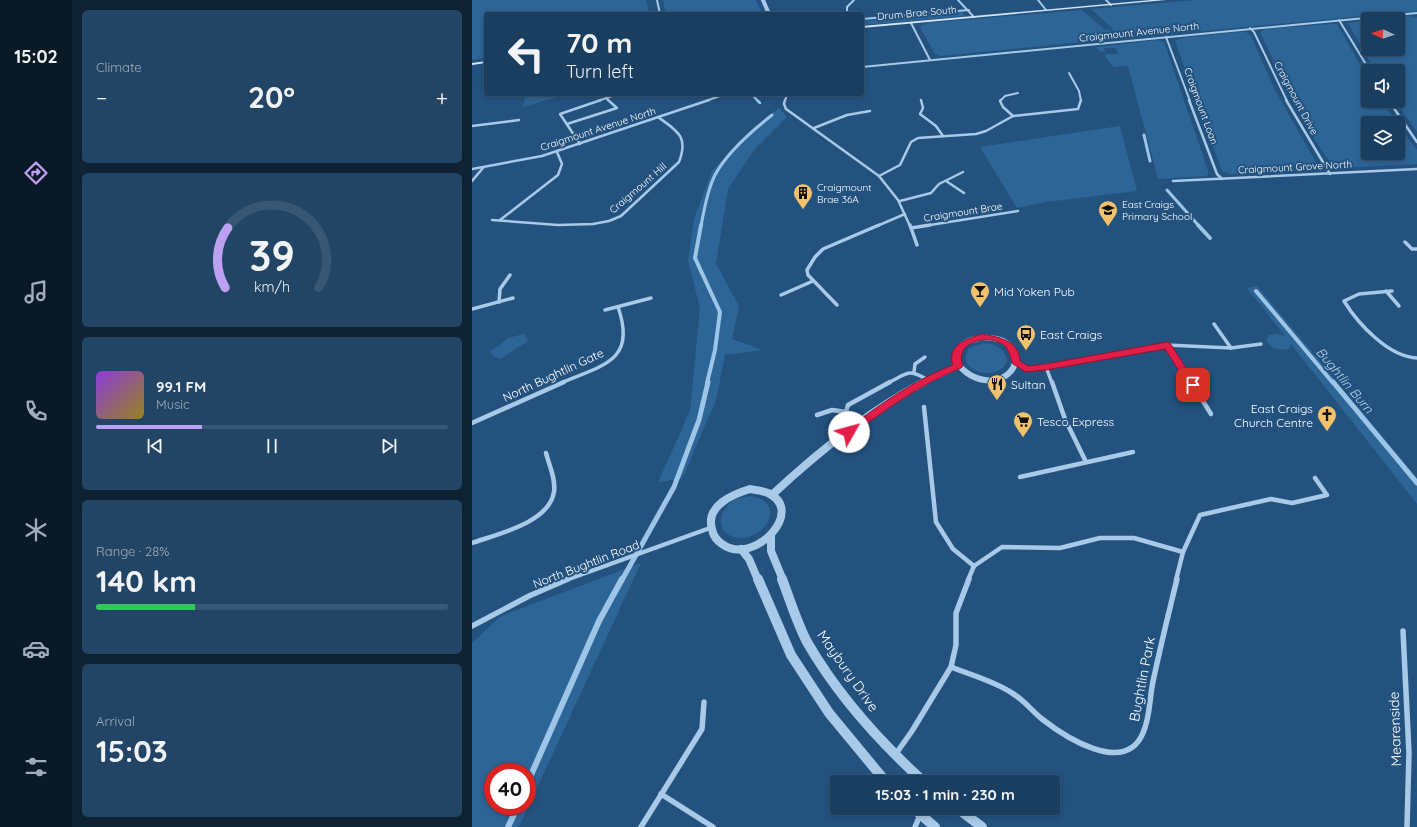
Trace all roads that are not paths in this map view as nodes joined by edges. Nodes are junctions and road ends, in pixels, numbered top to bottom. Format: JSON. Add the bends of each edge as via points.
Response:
{"nodes":[{"id":1,"x":657,"y":0,"type":"edge"},
{"id":2,"x":763,"y":0,"type":"edge"},
{"id":3,"x":854,"y":0,"type":"edge"},
{"id":4,"x":958,"y":0,"type":"edge"},
{"id":5,"x":1038,"y":0,"type":"edge"},
{"id":6,"x":1106,"y":0,"type":"edge"},
{"id":7,"x":1164,"y":0,"type":"edge"},
{"id":8,"x":1111,"y":5,"type":"junction"},
{"id":9,"x":968,"y":10,"type":"junction"},
{"id":10,"x":1046,"y":10,"type":"junction"},
{"id":11,"x":660,"y":12,"type":"edge"},
{"id":12,"x":767,"y":12,"type":"edge"},
{"id":13,"x":847,"y":12,"type":"edge"},
{"id":14,"x":1417,"y":13,"type":"edge"},
{"id":15,"x":974,"y":17,"type":"junction"},
{"id":16,"x":864,"y":19,"type":"edge"},
{"id":17,"x":1339,"y":20,"type":"junction"},
{"id":18,"x":911,"y":23,"type":"junction"},
{"id":19,"x":864,"y":27,"type":"edge"},
{"id":20,"x":1250,"y":28,"type":"junction"},
{"id":21,"x":1166,"y":37,"type":"junction"},
{"id":22,"x":930,"y":60,"type":"junction"},
{"id":23,"x":484,"y":62,"type":"edge"},
{"id":24,"x":472,"y":64,"type":"edge"},
{"id":25,"x":1366,"y":64,"type":"edge"},
{"id":26,"x":864,"y":67,"type":"edge"},
{"id":27,"x":1069,"y":73,"type":"dead end"},
{"id":28,"x":1010,"y":90,"type":"dead end"},
{"id":29,"x":1018,"y":93,"type":"dead end"},
{"id":30,"x":1012,"y":94,"type":"junction"},
{"id":31,"x":612,"y":96,"type":"edge"},
{"id":32,"x":718,"y":96,"type":"edge"},
{"id":33,"x":753,"y":96,"type":"edge"},
{"id":34,"x":787,"y":96,"type":"edge"},
{"id":35,"x":606,"y":98,"type":"junction"},
{"id":36,"x":763,"y":99,"type":"dead end"},
{"id":37,"x":921,"y":100,"type":"dead end"},
{"id":38,"x":1394,"y":108,"type":"edge"},
{"id":39,"x":870,"y":111,"type":"dead end"},
{"id":40,"x":1013,"y":116,"type":"junction"},
{"id":41,"x":658,"y":118,"type":"junction"},
{"id":42,"x":518,"y":120,"type":"dead end"},
{"id":43,"x":567,"y":124,"type":"junction"},
{"id":44,"x":472,"y":126,"type":"edge"},
{"id":45,"x":814,"y":128,"type":"junction"},
{"id":46,"x":943,"y":136,"type":"junction"},
{"id":47,"x":1417,"y":142,"type":"edge"},
{"id":48,"x":580,"y":144,"type":"junction"},
{"id":49,"x":557,"y":152,"type":"junction"},
{"id":50,"x":483,"y":168,"type":"junction"},
{"id":51,"x":472,"y":169,"type":"edge"},
{"id":52,"x":1417,"y":169,"type":"edge"},
{"id":53,"x":963,"y":172,"type":"dead end"},
{"id":54,"x":1330,"y":174,"type":"junction"},
{"id":55,"x":879,"y":176,"type":"junction"},
{"id":56,"x":1222,"y":179,"type":"junction"},
{"id":57,"x":472,"y":181,"type":"edge"},
{"id":58,"x":946,"y":181,"type":"junction"},
{"id":59,"x":1173,"y":181,"type":"dead end"},
{"id":60,"x":964,"y":193,"type":"dead end"},
{"id":61,"x":900,"y":201,"type":"junction"},
{"id":62,"x":1018,"y":211,"type":"dead end"},
{"id":63,"x":905,"y":214,"type":"junction"},
{"id":64,"x":492,"y":220,"type":"dead end"},
{"id":65,"x":500,"y":220,"type":"junction"},
{"id":66,"x":911,"y":228,"type":"junction"},
{"id":67,"x":1405,"y":242,"type":"dead end"},
{"id":68,"x":917,"y":245,"type":"dead end"},
{"id":69,"x":1417,"y":249,"type":"edge"},
{"id":70,"x":510,"y":275,"type":"dead end"},
{"id":71,"x":813,"y":281,"type":"junction"},
{"id":72,"x":1386,"y":291,"type":"junction"},
{"id":73,"x":1392,"y":291,"type":"dead end"},
{"id":74,"x":781,"y":296,"type":"dead end"},
{"id":75,"x":513,"y":298,"type":"dead end"},
{"id":76,"x":651,"y":298,"type":"dead end"},
{"id":77,"x":499,"y":302,"type":"junction"},
{"id":78,"x":837,"y":305,"type":"dead end"},
{"id":79,"x":1399,"y":306,"type":"dead end"},
{"id":80,"x":618,"y":307,"type":"junction"},
{"id":81,"x":472,"y":309,"type":"edge"},
{"id":82,"x":605,"y":310,"type":"dead end"},
{"id":83,"x":1214,"y":324,"type":"dead end"},
{"id":84,"x":1261,"y":344,"type":"dead end"},
{"id":85,"x":1167,"y":345,"type":"junction"},
{"id":86,"x":1231,"y":348,"type":"junction"},
{"id":87,"x":925,"y":357,"type":"dead end"},
{"id":88,"x":1417,"y":358,"type":"edge"},
{"id":89,"x":1016,"y":362,"type":"junction"},
{"id":90,"x":958,"y":366,"type":"junction"},
{"id":91,"x":1046,"y":367,"type":"junction"},
{"id":92,"x":914,"y":372,"type":"junction"},
{"id":93,"x":928,"y":380,"type":"junction"},
{"id":94,"x":924,"y":408,"type":"dead end"},
{"id":95,"x":846,"y":412,"type":"junction"},
{"id":96,"x":1211,"y":414,"type":"dead end"},
{"id":97,"x":817,"y":415,"type":"dead end"},
{"id":98,"x":861,"y":423,"type":"junction"},
{"id":99,"x":472,"y":424,"type":"edge"},
{"id":100,"x":1133,"y":452,"type":"dead end"},
{"id":101,"x":546,"y":453,"type":"dead end"},
{"id":102,"x":1086,"y":462,"type":"junction"},
{"id":103,"x":1020,"y":477,"type":"dead end"},
{"id":104,"x":1315,"y":478,"type":"dead end"},
{"id":105,"x":773,"y":494,"type":"junction"},
{"id":106,"x":710,"y":528,"type":"junction"},
{"id":107,"x":771,"y":537,"type":"junction"},
{"id":108,"x":472,"y":543,"type":"edge"},
{"id":109,"x":741,"y":549,"type":"junction"},
{"id":110,"x":1183,"y":552,"type":"junction"},
{"id":111,"x":974,"y":566,"type":"junction"},
{"id":112,"x":472,"y":626,"type":"edge"},
{"id":113,"x":1403,"y":631,"type":"dead end"},
{"id":114,"x":951,"y":667,"type":"junction"},
{"id":115,"x":704,"y":702,"type":"dead end"},
{"id":116,"x":895,"y":756,"type":"junction"},
{"id":117,"x":880,"y":775,"type":"edge"},
{"id":118,"x":916,"y":775,"type":"edge"},
{"id":119,"x":661,"y":794,"type":"junction"},
{"id":120,"x":917,"y":815,"type":"edge"},
{"id":121,"x":921,"y":815,"type":"edge"},
{"id":122,"x":966,"y":815,"type":"edge"},
{"id":123,"x":641,"y":827,"type":"edge"},
{"id":124,"x":714,"y":827,"type":"edge"},
{"id":125,"x":915,"y":827,"type":"edge"},
{"id":126,"x":936,"y":827,"type":"edge"},
{"id":127,"x":982,"y":827,"type":"edge"},
{"id":128,"x":1407,"y":827,"type":"edge"}],
"edges":[{"from":1,"to":11,"type":"street"},
{"from":2,"to":12,"type":"street"},
{"from":3,"to":13,"type":"street","via":[[847,7]]},
{"from":4,"to":9,"type":"street"},
{"from":5,"to":10,"type":"street"},
{"from":6,"to":8,"type":"street"},
{"from":7,"to":8,"type":"main road","name":"Drum Brae South"},
{"from":8,"to":10,"type":"main road","name":"Drum Brae South"},
{"from":9,"to":15,"type":"street"},
{"from":9,"to":16,"type":"street","name":"Drum Brae South"},
{"from":10,"to":15,"type":"main road","name":"Drum Brae South"},
{"from":14,"to":17,"type":"street","name":"Craigmount Avenue North"},
{"from":15,"to":18,"type":"main road","name":"Drum Brae South"},
{"from":17,"to":20,"type":"street","name":"Craigmount Avenue North"},
{"from":17,"to":25,"type":"street"},
{"from":18,"to":19,"type":"main road","name":"Drum Brae South"},
{"from":18,"to":22,"type":"street"},
{"from":20,"to":21,"type":"street","name":"Craigmount Avenue North"},
{"from":20,"to":54,"type":"street","name":"Craigmount Drive","via":[[1282,92]]},
{"from":21,"to":22,"type":"street","name":"Craigmount Avenue North"},
{"from":21,"to":56,"type":"street","name":"Craigmount Loan","via":[[1217,174]]},
{"from":22,"to":26,"type":"street","name":"Craigmount Avenue North"},
{"from":23,"to":24,"type":"main road"},
{"from":27,"to":40,"type":"street","via":[[1080,96],[1081,105],[1078,109]]},
{"from":28,"to":30,"type":"street"},
{"from":29,"to":30,"type":"street"},
{"from":30,"to":40,"type":"street","via":[[1000,101]]},
{"from":31,"to":35,"type":"street"},
{"from":32,"to":41,"type":"street","name":"Craigmount Avenue North"},
{"from":33,"to":36,"type":"street","via":[[758,102]]},
{"from":34,"to":45,"type":"street","name":"Craigmount Brae","via":[[785,107]]},
{"from":35,"to":43,"type":"street","via":[[562,112],[560,114]]},
{"from":35,"to":43,"type":"street","via":[[617,108]]},
{"from":37,"to":46,"type":"street","via":[[923,108],[920,114],[936,126]]},
{"from":38,"to":47,"type":"street"},
{"from":39,"to":45,"type":"street","via":[[847,115]]},
{"from":40,"to":46,"type":"street","via":[[976,134]]},
{"from":41,"to":48,"type":"street","name":"Craigmount Avenue North"},
{"from":41,"to":65,"type":"street","name":"Craigmount Hill","via":[[682,136],[683,154],[679,162],[621,216],[611,222],[598,224]]},
{"from":42,"to":44,"type":"street"},
{"from":43,"to":48,"type":"street"},
{"from":45,"to":55,"type":"street","name":"Craigmount Brae"},
{"from":46,"to":55,"type":"street","via":[[918,138],[911,142],[900,166]]},
{"from":48,"to":49,"type":"street","name":"Craigmount Avenue North"},
{"from":49,"to":50,"type":"street","name":"Craigmount Avenue North"},
{"from":49,"to":65,"type":"street","via":[[562,164],[558,175]]},
{"from":50,"to":51,"type":"street","name":"Craigmount Avenue North"},
{"from":50,"to":57,"type":"street"},
{"from":52,"to":54,"type":"street","name":"Craigmount Grove North"},
{"from":53,"to":58,"type":"street","name":"Craigmount Brae"},
{"from":54,"to":56,"type":"street","name":"Craigmount Grove North"},
{"from":55,"to":61,"type":"street","name":"Craigmount Brae"},
{"from":56,"to":59,"type":"street","name":"Craigmount Grove North"},
{"from":58,"to":60,"type":"street","name":"Craigmount Brae"},
{"from":58,"to":61,"type":"street","name":"Craigmount Brae","via":[[930,193]]},
{"from":61,"to":63,"type":"street","name":"Craigmount Brae"},
{"from":62,"to":66,"type":"street","name":"Craigmount Brae"},
{"from":63,"to":66,"type":"street","name":"Craigmount Brae"},
{"from":63,"to":71,"type":"street","name":"Craigmount Brae","via":[[823,249],[807,270]]},
{"from":64,"to":65,"type":"street","name":"Craigmount Hill"},
{"from":66,"to":68,"type":"street","name":"Craigmount Brae"},
{"from":67,"to":69,"type":"street","via":[[1412,249]]},
{"from":70,"to":77,"type":"street","via":[[500,289]]},
{"from":71,"to":74,"type":"street"},
{"from":71,"to":78,"type":"street"},
{"from":72,"to":73,"type":"street"},
{"from":72,"to":79,"type":"street"},
{"from":72,"to":88,"type":"street","via":[[1360,294],[1344,301],[1389,349],[1403,356]]},
{"from":75,"to":77,"type":"street"},
{"from":76,"to":80,"type":"street"},
{"from":77,"to":81,"type":"street"},
{"from":80,"to":82,"type":"street"},
{"from":80,"to":99,"type":"street","name":"North Bughtlin Gate","via":[[624,322],[625,341],[616,356],[607,363]]},
{"from":83,"to":86,"type":"street"},
{"from":84,"to":86,"type":"street"},
{"from":85,"to":86,"type":"street"},
{"from":85,"to":91,"type":"street"},
{"from":85,"to":96,"type":"street"},
{"from":87,"to":92,"type":"street","via":[[916,362]]},
{"from":89,"to":90,"type":"street","via":[[1008,374],[990,380],[971,377]]},
{"from":89,"to":90,"type":"street","via":[[1016,355],[1007,343],[999,339],[982,337],[960,346],[956,360]]},
{"from":89,"to":91,"type":"street","via":[[1026,369]]},
{"from":90,"to":93,"type":"street"},
{"from":91,"to":102,"type":"street","via":[[1065,418]]},
{"from":92,"to":93,"type":"street"},
{"from":92,"to":95,"type":"street","via":[[907,373],[848,405]]},
{"from":93,"to":98,"type":"street"},
{"from":94,"to":111,"type":"street","via":[[936,522],[953,549]]},
{"from":95,"to":97,"type":"street","via":[[838,409]]},
{"from":95,"to":98,"type":"street"},
{"from":98,"to":105,"type":"street"},
{"from":100,"to":102,"type":"street"},
{"from":101,"to":108,"type":"street","via":[[555,491],[548,508],[539,517]]},
{"from":102,"to":103,"type":"street"},
{"from":104,"to":110,"type":"street","name":"Bughtlin Park","via":[[1327,495],[1292,503],[1271,499],[1200,516]]},
{"from":105,"to":106,"type":"street","via":[[756,489],[737,492],[725,498],[716,507]]},
{"from":105,"to":107,"type":"street","via":[[780,503],[783,514],[779,526]]},
{"from":106,"to":109,"type":"street","via":[[717,540],[727,547]]},
{"from":106,"to":112,"type":"street","name":"North Bughtlin Road","via":[[556,586]]},
{"from":107,"to":109,"type":"street","via":[[757,545]]},
{"from":107,"to":116,"type":"street","name":"Maybury Drive","via":[[772,551],[807,641],[847,700]]},
{"from":109,"to":117,"type":"street","via":[[749,559],[792,655],[829,714]]},
{"from":110,"to":111,"type":"street","via":[[1134,538],[1100,538],[1060,548],[1002,547]]},
{"from":110,"to":114,"type":"street","name":"Bughtlin Park","via":[[1153,680],[1152,701],[1142,736],[1132,748],[1109,753],[1077,742],[1041,718],[1015,694]]},
{"from":111,"to":114,"type":"street","via":[[956,613],[956,645]]},
{"from":113,"to":128,"type":"street","name":"Mearenside","via":[[1409,753]]},
{"from":114,"to":116,"type":"street"},
{"from":115,"to":119,"type":"street","via":[[702,729]]},
{"from":116,"to":118,"type":"street","name":"Maybury Drive"},
{"from":119,"to":123,"type":"street"},
{"from":119,"to":124,"type":"street"},
{"from":120,"to":125,"type":"street"},
{"from":121,"to":126,"type":"street"},
{"from":122,"to":127,"type":"street"}]}
